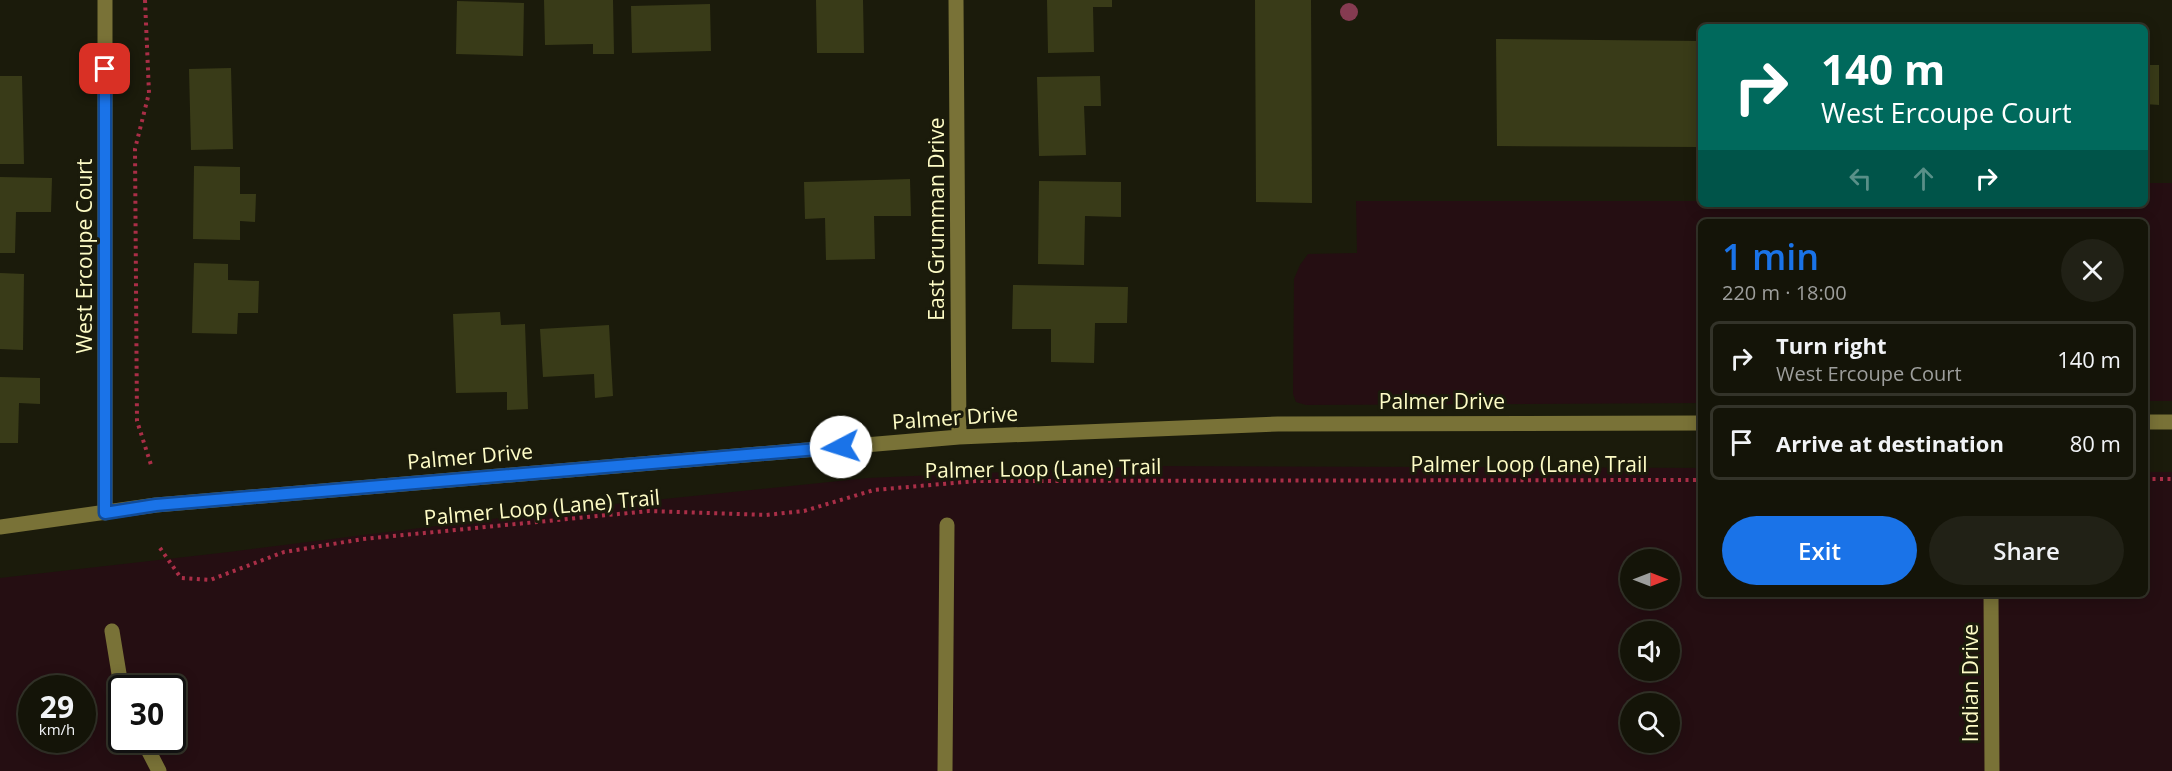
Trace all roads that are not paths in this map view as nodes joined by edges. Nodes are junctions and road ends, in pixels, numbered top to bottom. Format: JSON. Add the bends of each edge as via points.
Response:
{"nodes":[{"id":1,"x":105,"y":0,"type":"edge"},
{"id":2,"x":956,"y":0,"type":"edge"},
{"id":3,"x":2148,"y":422,"type":"edge"},
{"id":4,"x":2172,"y":422,"type":"edge"},
{"id":5,"x":1698,"y":423,"type":"edge"},
{"id":6,"x":960,"y":437,"type":"junction"},
{"id":7,"x":105,"y":513,"type":"junction"},
{"id":8,"x":947,"y":525,"type":"dead end"},
{"id":9,"x":0,"y":527,"type":"edge"},
{"id":10,"x":1991,"y":597,"type":"edge"},
{"id":11,"x":112,"y":631,"type":"dead end"},
{"id":12,"x":119,"y":675,"type":"edge"},
{"id":13,"x":150,"y":753,"type":"edge"},
{"id":14,"x":159,"y":771,"type":"edge"},
{"id":15,"x":945,"y":771,"type":"edge"},
{"id":16,"x":1992,"y":771,"type":"edge"}],
"edges":[{"from":1,"to":7,"type":"street","name":"West Ercoupe Court"},
{"from":2,"to":6,"type":"street","name":"East Grumman Drive"},
{"from":3,"to":4,"type":"street"},
{"from":5,"to":6,"type":"street","name":"Palmer Drive","via":[[1278,424]]},
{"from":6,"to":7,"type":"street","name":"Palmer Drive","via":[[168,504]]},
{"from":7,"to":9,"type":"street","name":"Palmer Drive"},
{"from":8,"to":15,"type":"street"},
{"from":10,"to":16,"type":"street","name":"Indian Drive"},
{"from":11,"to":12,"type":"street"},
{"from":13,"to":14,"type":"street"}]}
